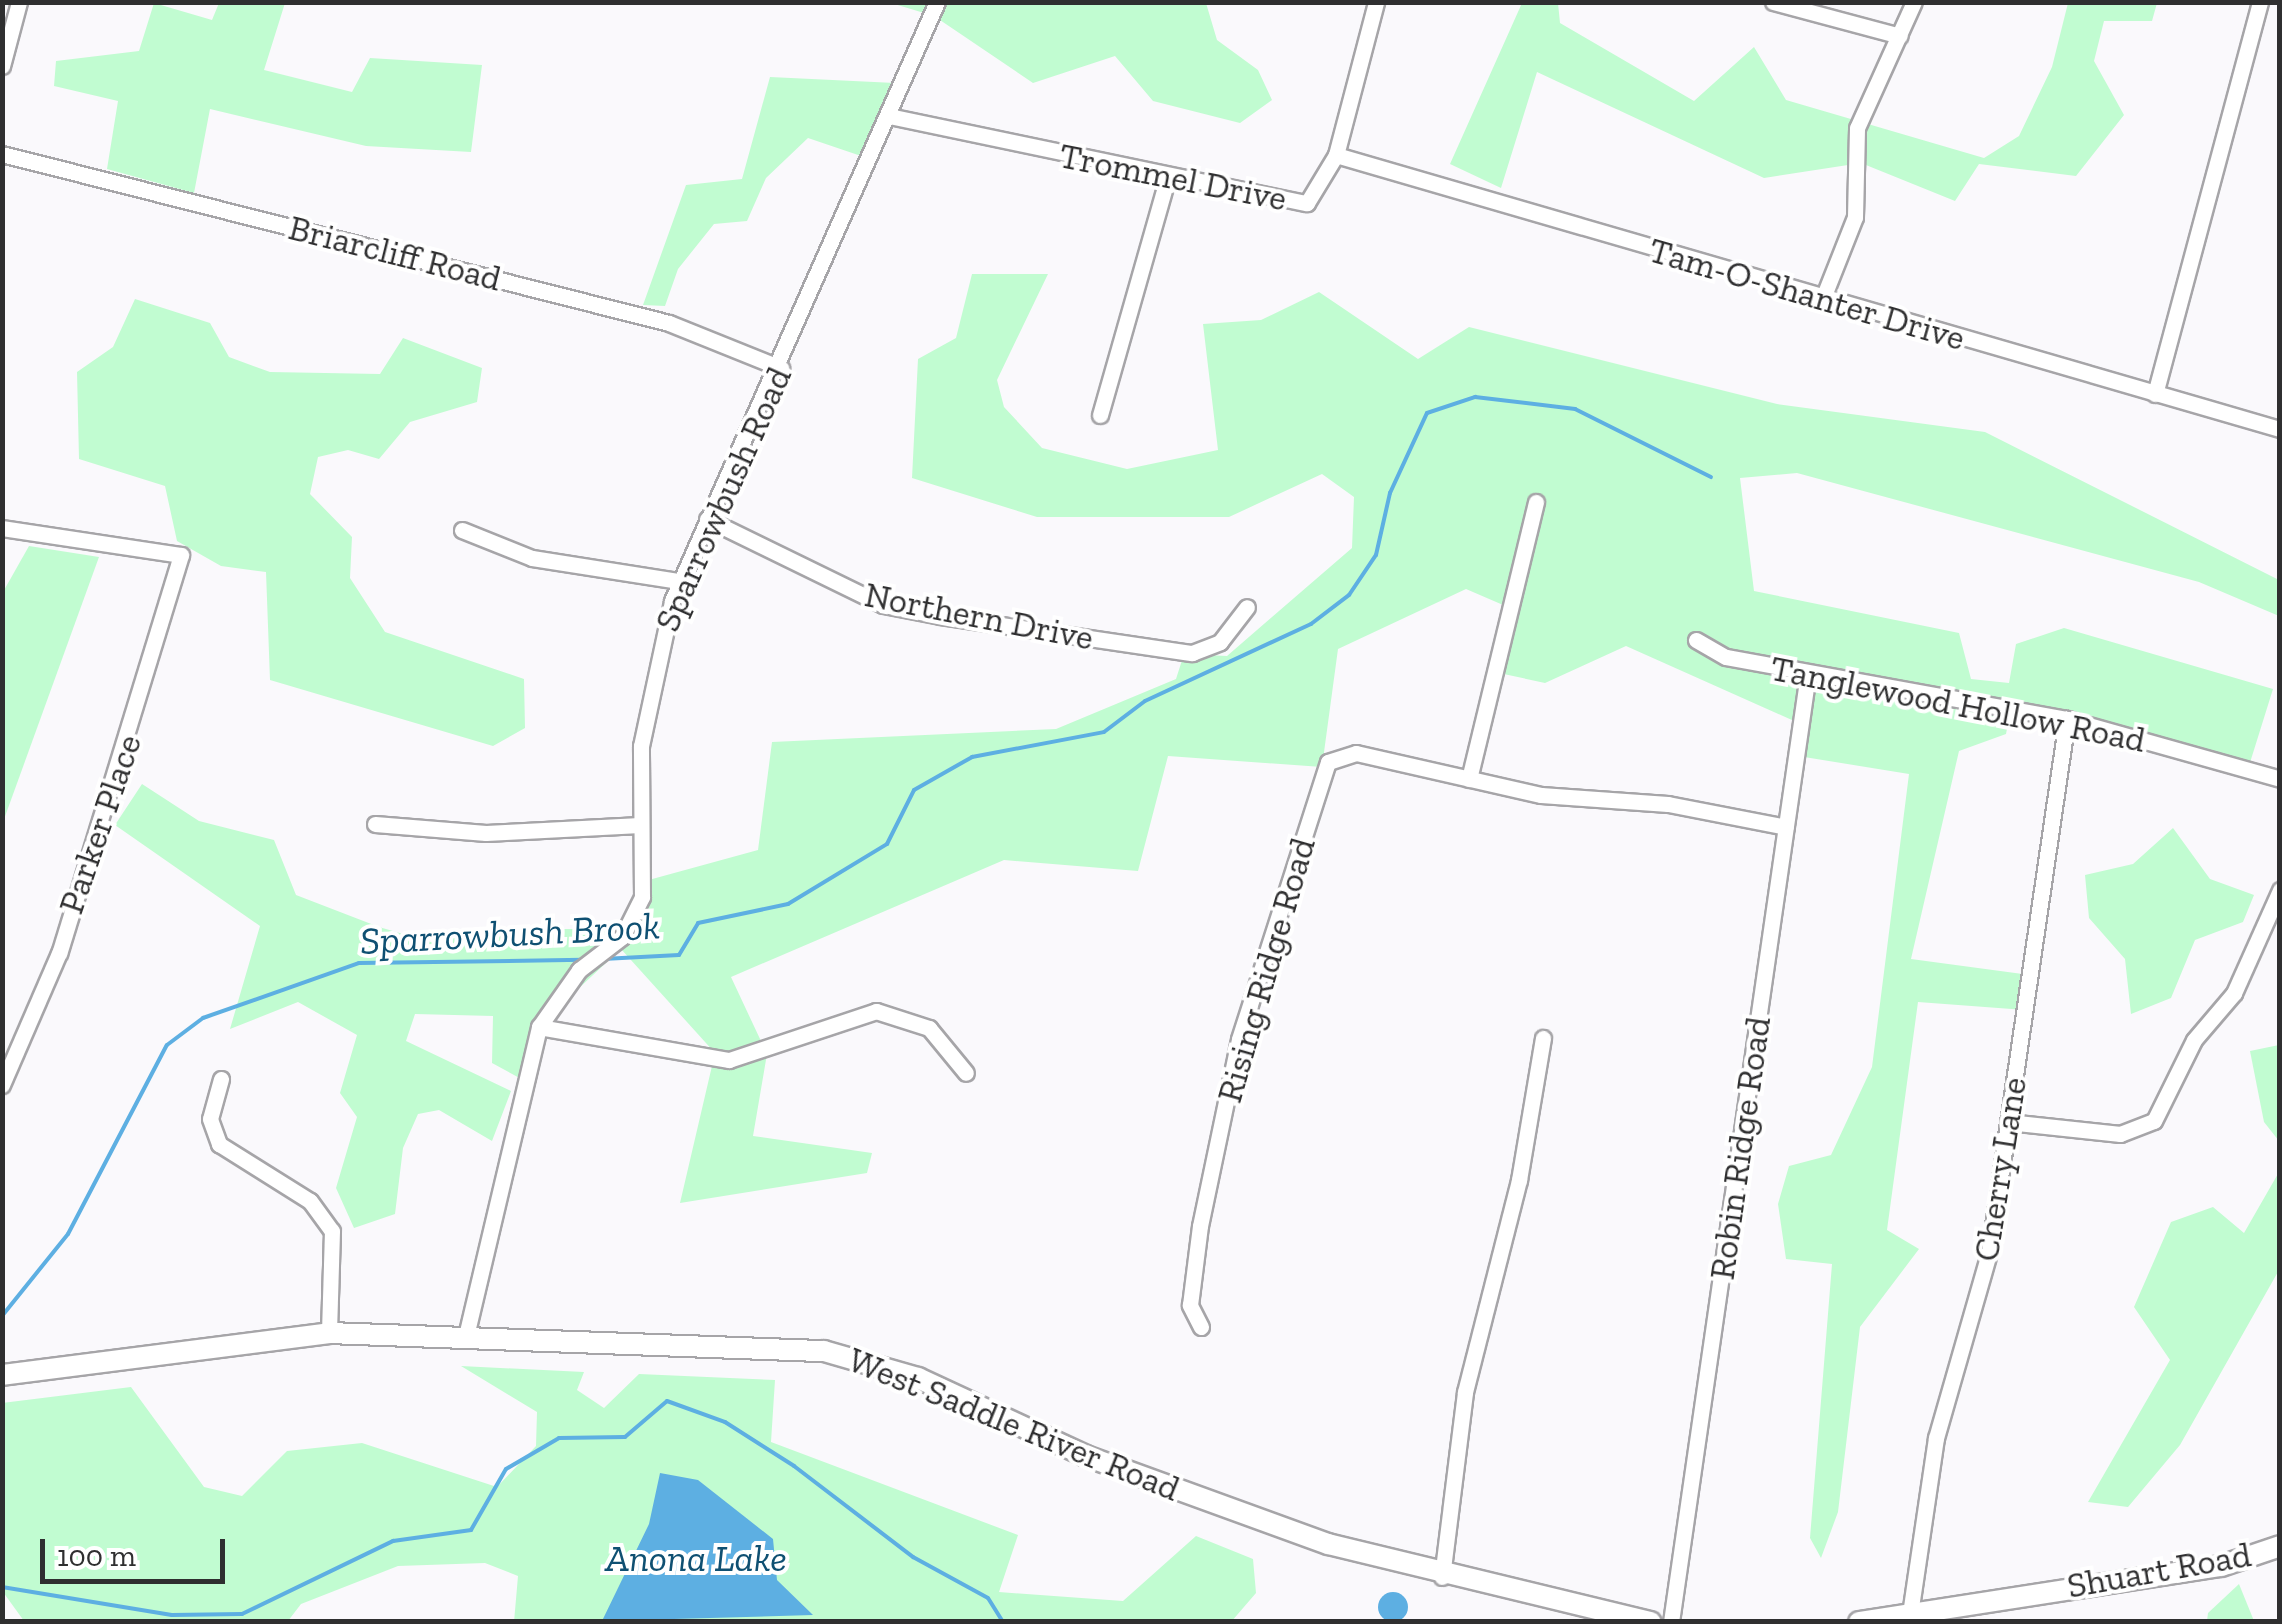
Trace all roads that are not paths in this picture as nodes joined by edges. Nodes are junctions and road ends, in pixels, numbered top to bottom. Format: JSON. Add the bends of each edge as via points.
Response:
{"nodes":[{"id":1,"x":20,"y":2,"type":"edge"},
{"id":2,"x":937,"y":2,"type":"edge"},
{"id":3,"x":1376,"y":2,"type":"edge"},
{"id":4,"x":1773,"y":2,"type":"edge"},
{"id":5,"x":1914,"y":2,"type":"edge"},
{"id":6,"x":2260,"y":2,"type":"edge"},
{"id":7,"x":1900,"y":36,"type":"junction"},
{"id":8,"x":2,"y":66,"type":"edge"},
{"id":9,"x":889,"y":116,"type":"junction"},
{"id":10,"x":2,"y":154,"type":"edge"},
{"id":11,"x":1336,"y":155,"type":"junction"},
{"id":12,"x":1168,"y":177,"type":"junction"},
{"id":13,"x":1823,"y":298,"type":"junction"},
{"id":14,"x":782,"y":368,"type":"junction"},
{"id":15,"x":2155,"y":394,"type":"junction"},
{"id":16,"x":1100,"y":414,"type":"dead end"},
{"id":17,"x":2280,"y":429,"type":"edge"},
{"id":18,"x":1536,"y":502,"type":"dead end"},
{"id":19,"x":707,"y":519,"type":"junction"},
{"id":20,"x":2,"y":528,"type":"edge"},
{"id":21,"x":462,"y":530,"type":"dead end"},
{"id":22,"x":679,"y":581,"type":"junction"},
{"id":23,"x":1247,"y":607,"type":"dead end"},
{"id":24,"x":1696,"y":640,"type":"dead end"},
{"id":25,"x":1808,"y":674,"type":"junction"},
{"id":26,"x":2067,"y":719,"type":"junction"},
{"id":27,"x":1469,"y":778,"type":"junction"},
{"id":28,"x":2280,"y":780,"type":"edge"},
{"id":29,"x":376,"y":824,"type":"dead end"},
{"id":30,"x":640,"y":824,"type":"junction"},
{"id":31,"x":1786,"y":827,"type":"junction"},
{"id":32,"x":2280,"y":890,"type":"edge"},
{"id":33,"x":539,"y":1027,"type":"junction"},
{"id":34,"x":1542,"y":1038,"type":"dead end"},
{"id":35,"x":966,"y":1073,"type":"dead end"},
{"id":36,"x":222,"y":1079,"type":"dead end"},
{"id":37,"x":2,"y":1086,"type":"edge"},
{"id":38,"x":2008,"y":1122,"type":"junction"},
{"id":39,"x":1201,"y":1327,"type":"dead end"},
{"id":40,"x":329,"y":1333,"type":"junction"},
{"id":41,"x":466,"y":1336,"type":"junction"},
{"id":42,"x":2,"y":1374,"type":"edge"},
{"id":43,"x":2280,"y":1546,"type":"edge"},
{"id":44,"x":1442,"y":1577,"type":"junction"},
{"id":45,"x":1910,"y":1614,"type":"junction"},
{"id":46,"x":1932,"y":1616,"type":"edge"},
{"id":47,"x":1651,"y":1622,"type":"edge"},
{"id":48,"x":1671,"y":1622,"type":"edge"},
{"id":49,"x":1859,"y":1622,"type":"edge"}],
"edges":[{"from":1,"to":8,"type":"street"},
{"from":2,"to":9,"type":"street","name":"Sparrowbush Road"},
{"from":3,"to":11,"type":"street","name":"Trommel Drive"},
{"from":4,"to":7,"type":"street"},
{"from":5,"to":7,"type":"street"},
{"from":6,"to":15,"type":"street"},
{"from":7,"to":13,"type":"street","via":[[1854,146],[1855,217]]},
{"from":9,"to":12,"type":"street","name":"Trommel Drive"},
{"from":9,"to":14,"type":"street","name":"Sparrowbush Road"},
{"from":10,"to":14,"type":"street","name":"Briarcliff Road","via":[[670,323]]},
{"from":11,"to":12,"type":"street","name":"Trommel Drive","via":[[1307,203]]},
{"from":11,"to":13,"type":"street","name":"Tam-O-Shanter Drive"},
{"from":12,"to":16,"type":"street"},
{"from":13,"to":15,"type":"street","name":"Tam-O-Shanter Drive"},
{"from":14,"to":19,"type":"street","name":"Sparrowbush Road"},
{"from":15,"to":17,"type":"street","name":"Tam-O-Shanter Drive"},
{"from":18,"to":27,"type":"street"},
{"from":19,"to":22,"type":"street","name":"Sparrowbush Road"},
{"from":19,"to":23,"type":"street","name":"Northern Drive","via":[[883,605],[940,616],[1192,653],[1220,642]]},
{"from":20,"to":37,"type":"street","name":"Parker Place","via":[[181,556],[59,953]]},
{"from":21,"to":22,"type":"street","via":[[532,558]]},
{"from":22,"to":30,"type":"street","name":"Sparrowbush Road","via":[[645,707]]},
{"from":24,"to":25,"type":"street","name":"Tanglewood Hollow Road","via":[[1726,657]]},
{"from":25,"to":26,"type":"street","name":"Tanglewood Hollow Road"},
{"from":25,"to":31,"type":"street","name":"Robin Ridge Road"},
{"from":26,"to":28,"type":"street","name":"Tanglewood Hollow Road"},
{"from":26,"to":38,"type":"street","name":"Cherry Lane"},
{"from":27,"to":31,"type":"street"},
{"from":27,"to":39,"type":"street","name":"Rising Ridge Road","via":[[1356,752],[1328,762],[1316,780],[1300,866],[1239,1040],[1200,1226],[1190,1305]]},
{"from":29,"to":30,"type":"street","via":[[471,833]]},
{"from":30,"to":33,"type":"street","name":"Sparrowbush Road","via":[[642,897],[605,952],[585,966]]},
{"from":31,"to":48,"type":"street","name":"Robin Ridge Road"},
{"from":32,"to":38,"type":"street","via":[[2234,993],[2194,1040],[2154,1120],[2120,1134]]},
{"from":33,"to":35,"type":"street","via":[[728,1060],[876,1011],[930,1028]]},
{"from":33,"to":41,"type":"street","name":"Sparrowbush Road"},
{"from":34,"to":44,"type":"street","via":[[1519,1180],[1464,1392]]},
{"from":36,"to":40,"type":"street","via":[[210,1119],[218,1144],[310,1201],[332,1231]]},
{"from":38,"to":45,"type":"street","name":"Cherry Lane","via":[[1979,1298],[1921,1508]]},
{"from":40,"to":41,"type":"street","name":"West Saddle River Road"},
{"from":40,"to":42,"type":"street","name":"West Saddle River Road"},
{"from":41,"to":44,"type":"street","name":"West Saddle River Road","via":[[841,1354],[935,1385],[1086,1456]]},
{"from":43,"to":46,"type":"street","name":"Shuart Road","via":[[2221,1566],[2038,1592]]},
{"from":44,"to":47,"type":"street","name":"West Saddle River Road"},
{"from":45,"to":46,"type":"street"},
{"from":45,"to":49,"type":"street"}]}
